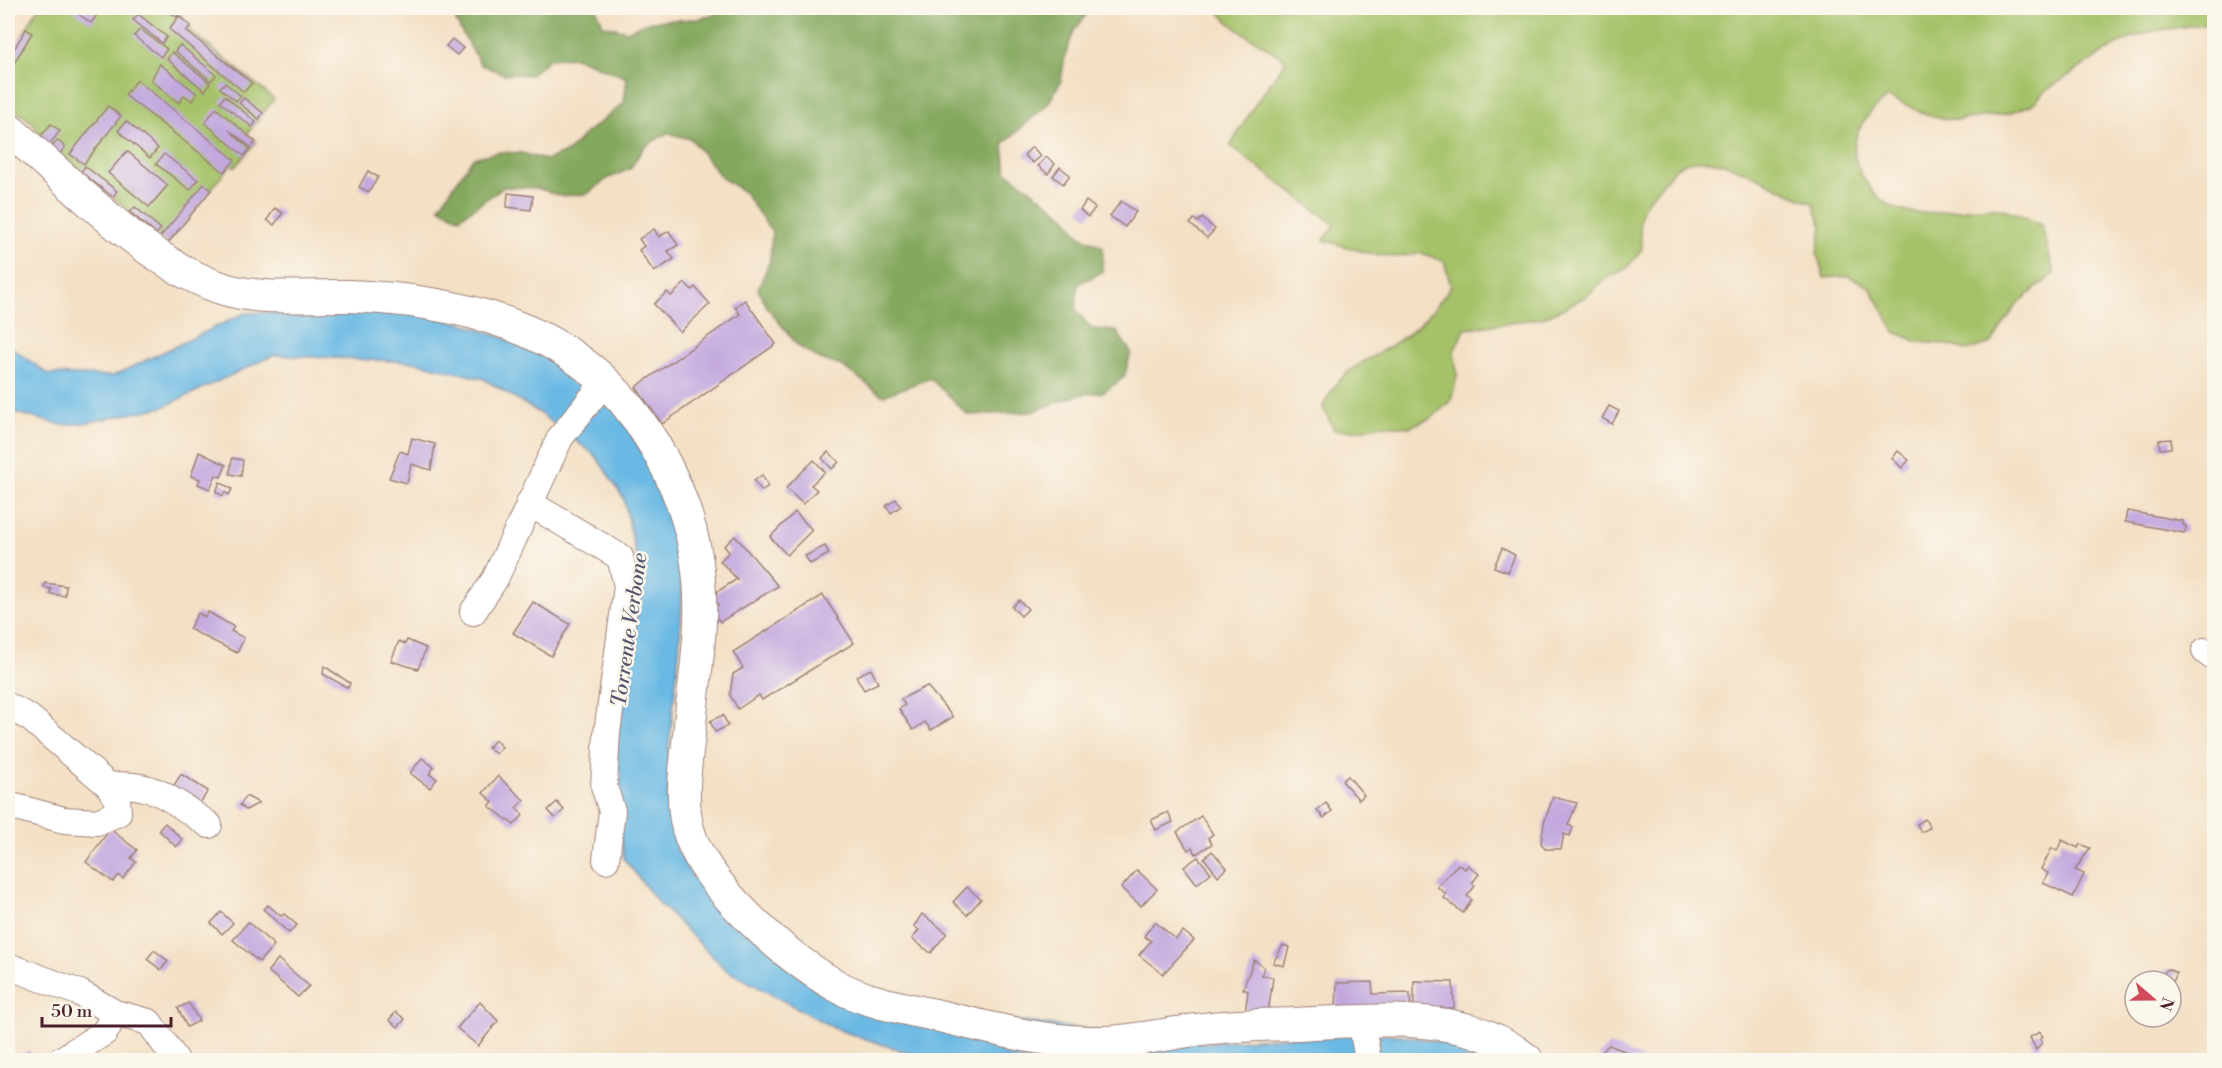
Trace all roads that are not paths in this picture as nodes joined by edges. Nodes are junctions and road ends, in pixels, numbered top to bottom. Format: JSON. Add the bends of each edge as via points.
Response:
{"nodes":[{"id":1,"x":8,"y":129,"type":"edge"},
{"id":2,"x":603,"y":384,"type":"junction"},
{"id":3,"x":529,"y":503,"type":"junction"},
{"id":4,"x":473,"y":612,"type":"dead end"},
{"id":5,"x":8,"y":706,"type":"edge"},
{"id":6,"x":109,"y":786,"type":"junction"},
{"id":7,"x":8,"y":805,"type":"edge"},
{"id":8,"x":209,"y":825,"type":"dead end"},
{"id":9,"x":606,"y":860,"type":"dead end"},
{"id":10,"x":8,"y":966,"type":"edge"},
{"id":11,"x":115,"y":1013,"type":"junction"},
{"id":12,"x":1362,"y":1025,"type":"junction"},
{"id":13,"x":1065,"y":1050,"type":"edge"},
{"id":14,"x":61,"y":1060,"type":"edge"},
{"id":15,"x":176,"y":1060,"type":"edge"},
{"id":16,"x":1368,"y":1060,"type":"edge"},
{"id":17,"x":1527,"y":1060,"type":"edge"}],
"edges":[{"from":1,"to":2,"type":"main road","via":[[151,250],[183,271],[224,289],[251,294],[408,301],[483,315],[542,336]]},
{"from":2,"to":3,"type":"street","via":[[560,438]]},
{"from":2,"to":13,"type":"main road","via":[[635,415],[664,459],[696,545],[700,620],[684,798],[688,830],[702,862],[764,933],[836,985],[871,1000]]},
{"from":3,"to":4,"type":"street","via":[[495,579]]},
{"from":3,"to":9,"type":"street","via":[[620,557],[627,586],[608,733],[604,786],[612,811]]},
{"from":5,"to":6,"type":"street","via":[[30,718]]},
{"from":6,"to":7,"type":"street","via":[[117,799],[117,813],[97,822],[64,820]]},
{"from":6,"to":8,"type":"street","via":[[129,783],[155,789]]},
{"from":10,"to":11,"type":"street","via":[[80,993]]},
{"from":11,"to":14,"type":"street","via":[[105,1032]]},
{"from":11,"to":15,"type":"street","via":[[149,1022]]},
{"from":12,"to":13,"type":"main road","via":[[1220,1027],[1091,1042]]},
{"from":12,"to":16,"type":"street"},
{"from":12,"to":17,"type":"main road","via":[[1434,1024],[1472,1031],[1510,1046]]}]}
